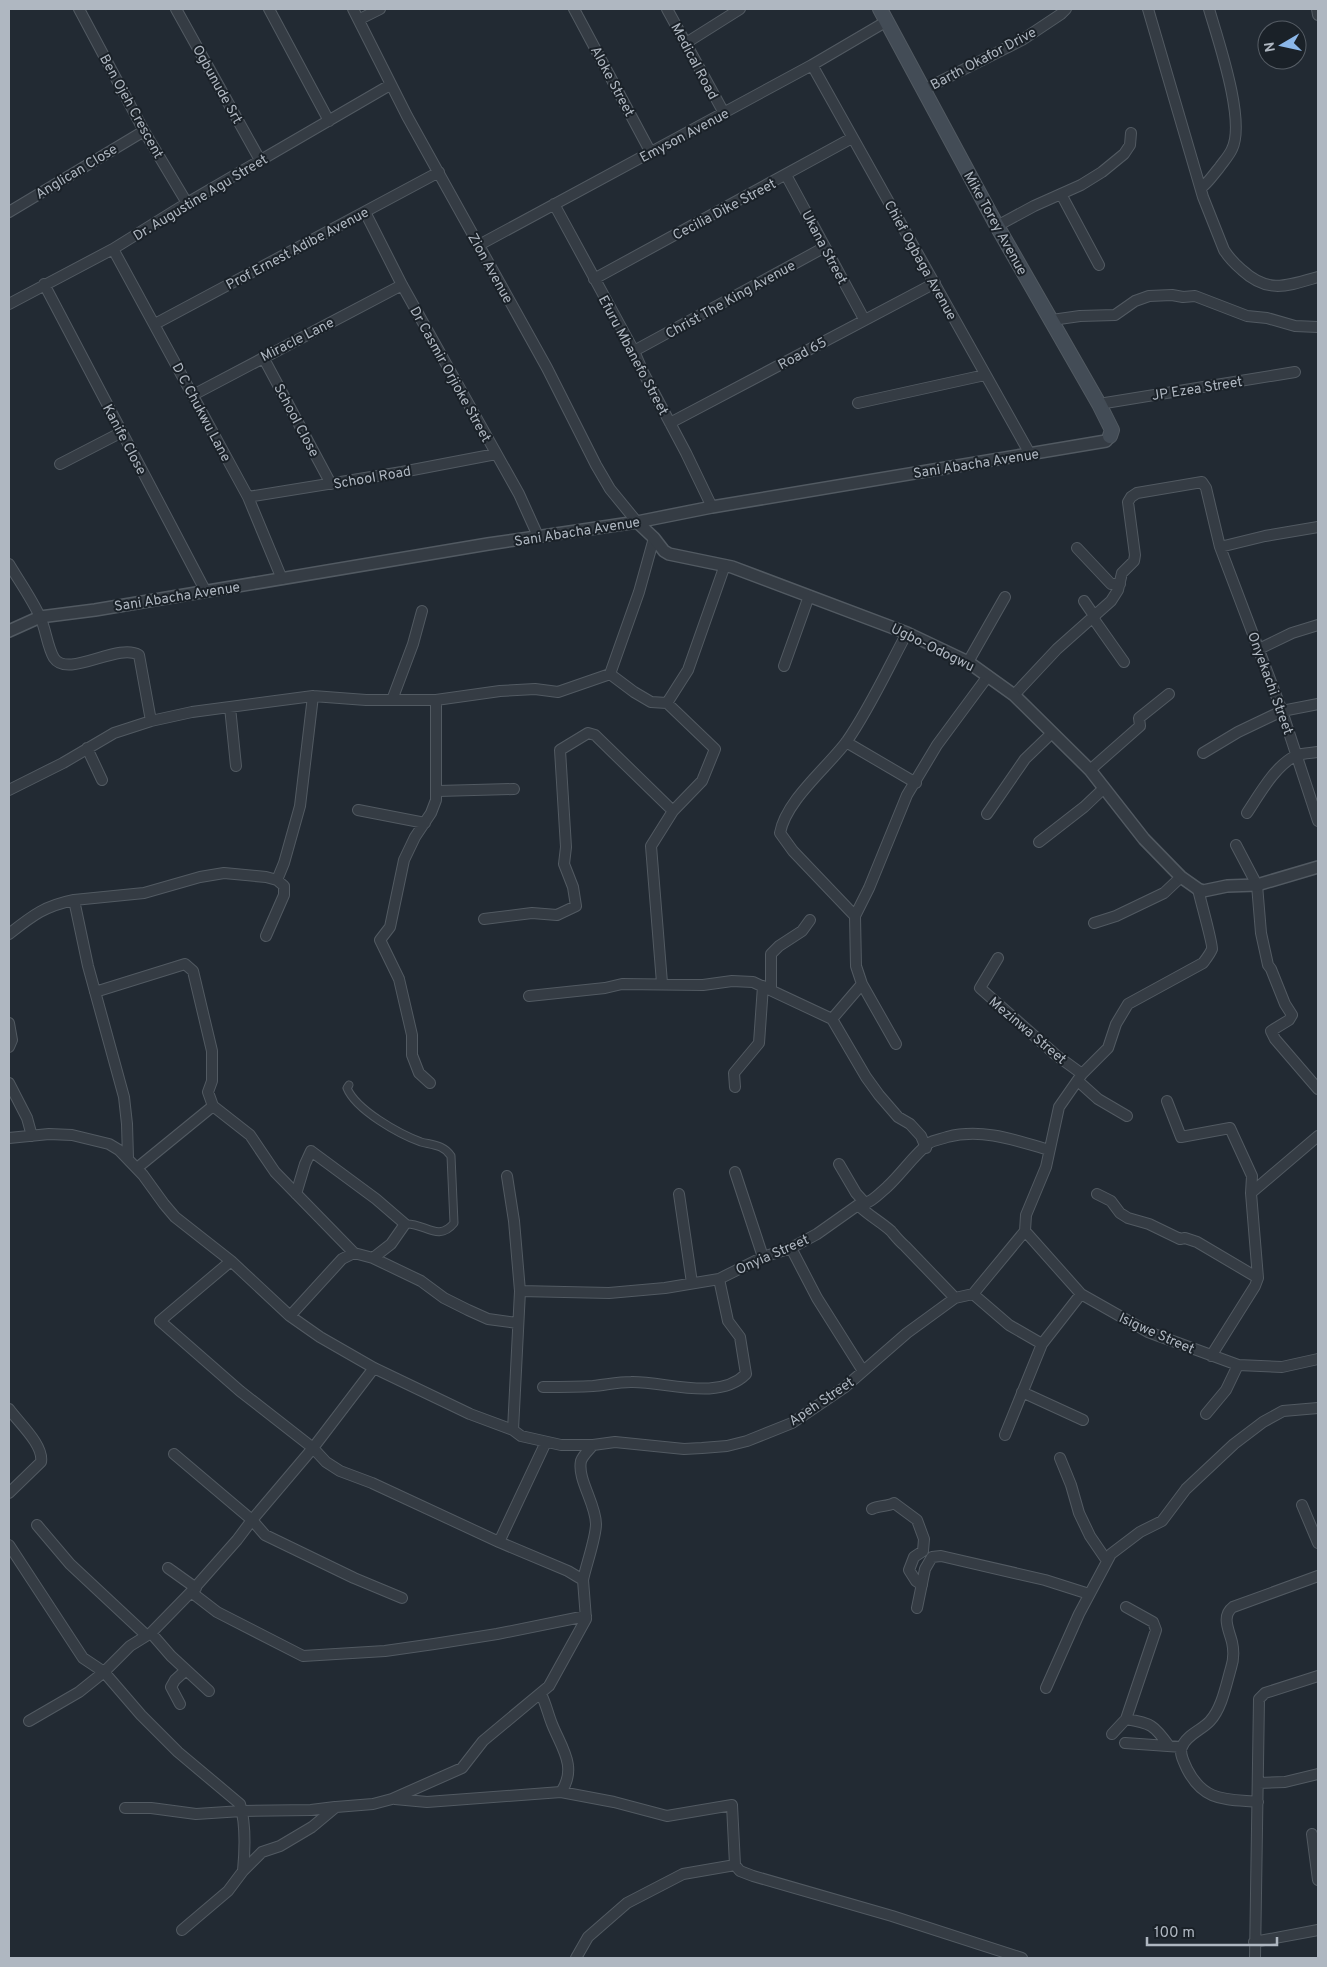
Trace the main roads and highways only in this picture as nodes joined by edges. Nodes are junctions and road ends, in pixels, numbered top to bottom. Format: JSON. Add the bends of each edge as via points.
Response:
{"nodes":[{"id":1,"x":880,"y":9,"type":"edge"},
{"id":2,"x":1110,"y":436,"type":"road end"}],
"edges":[{"from":1,"to":2,"type":"main road","name":"Mike Torey Avenue","via":[[997,226],[1099,404],[1112,430]]}]}
